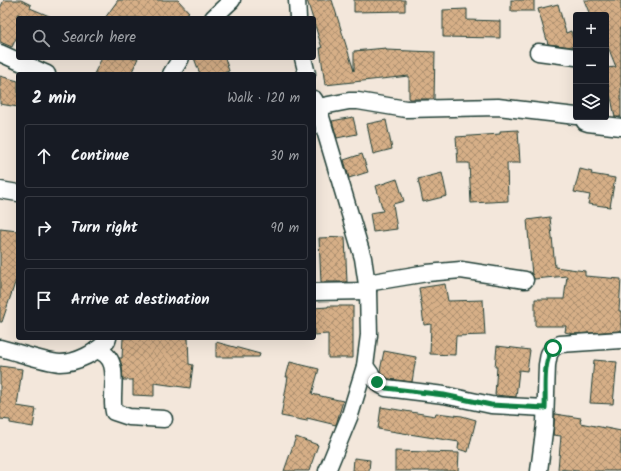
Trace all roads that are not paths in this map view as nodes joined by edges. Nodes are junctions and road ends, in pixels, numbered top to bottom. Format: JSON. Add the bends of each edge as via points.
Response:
{"nodes":[{"id":1,"x":232,"y":0,"type":"edge"},
{"id":2,"x":297,"y":0,"type":"edge"},
{"id":3,"x":215,"y":16,"type":"edge"},
{"id":4,"x":298,"y":16,"type":"edge"},
{"id":5,"x":538,"y":52,"type":"dead end"},
{"id":6,"x":0,"y":53,"type":"edge"},
{"id":7,"x":573,"y":57,"type":"edge"},
{"id":8,"x":181,"y":60,"type":"edge"},
{"id":9,"x":182,"y":60,"type":"edge"},
{"id":10,"x":304,"y":60,"type":"edge"},
{"id":11,"x":43,"y":72,"type":"edge"},
{"id":12,"x":172,"y":72,"type":"edge"},
{"id":13,"x":186,"y":72,"type":"edge"},
{"id":14,"x":306,"y":72,"type":"edge"},
{"id":15,"x":316,"y":103,"type":"edge"},
{"id":16,"x":573,"y":116,"type":"edge"},
{"id":17,"x":583,"y":120,"type":"edge"},
{"id":18,"x":621,"y":127,"type":"edge"},
{"id":19,"x":0,"y":190,"type":"edge"},
{"id":20,"x":16,"y":193,"type":"edge"},
{"id":21,"x":526,"y":280,"type":"dead end"},
{"id":22,"x":368,"y":287,"type":"junction"},
{"id":23,"x":316,"y":292,"type":"edge"},
{"id":24,"x":107,"y":340,"type":"edge"},
{"id":25,"x":621,"y":340,"type":"edge"},
{"id":26,"x":0,"y":348,"type":"edge"},
{"id":27,"x":96,"y":350,"type":"junction"},
{"id":28,"x":365,"y":366,"type":"junction"},
{"id":29,"x":545,"y":408,"type":"junction"},
{"id":30,"x":164,"y":419,"type":"dead end"},
{"id":31,"x":327,"y":471,"type":"edge"},
{"id":32,"x":539,"y":471,"type":"edge"}],
"edges":[{"from":1,"to":3,"type":"street"},
{"from":2,"to":4,"type":"street"},
{"from":5,"to":7,"type":"street"},
{"from":6,"to":11,"type":"street"},
{"from":8,"to":12,"type":"street"},
{"from":9,"to":13,"type":"street"},
{"from":10,"to":14,"type":"street"},
{"from":15,"to":16,"type":"street","via":[[358,101],[406,109],[498,107]]},
{"from":15,"to":22,"type":"street","via":[[363,258]]},
{"from":17,"to":18,"type":"street","via":[[588,123]]},
{"from":19,"to":20,"type":"street"},
{"from":21,"to":22,"type":"street","via":[[461,270],[427,273]]},
{"from":22,"to":23,"type":"street"},
{"from":22,"to":28,"type":"street","via":[[369,335]]},
{"from":24,"to":27,"type":"street"},
{"from":25,"to":29,"type":"street","via":[[560,344],[553,348],[547,365]]},
{"from":26,"to":27,"type":"street","via":[[61,363]]},
{"from":27,"to":30,"type":"street","via":[[104,352],[112,362],[114,412],[129,417]]},
{"from":28,"to":29,"type":"street","via":[[377,382],[386,388],[444,395],[491,405]]},
{"from":28,"to":31,"type":"street","via":[[350,415]]},
{"from":29,"to":32,"type":"street"}]}
